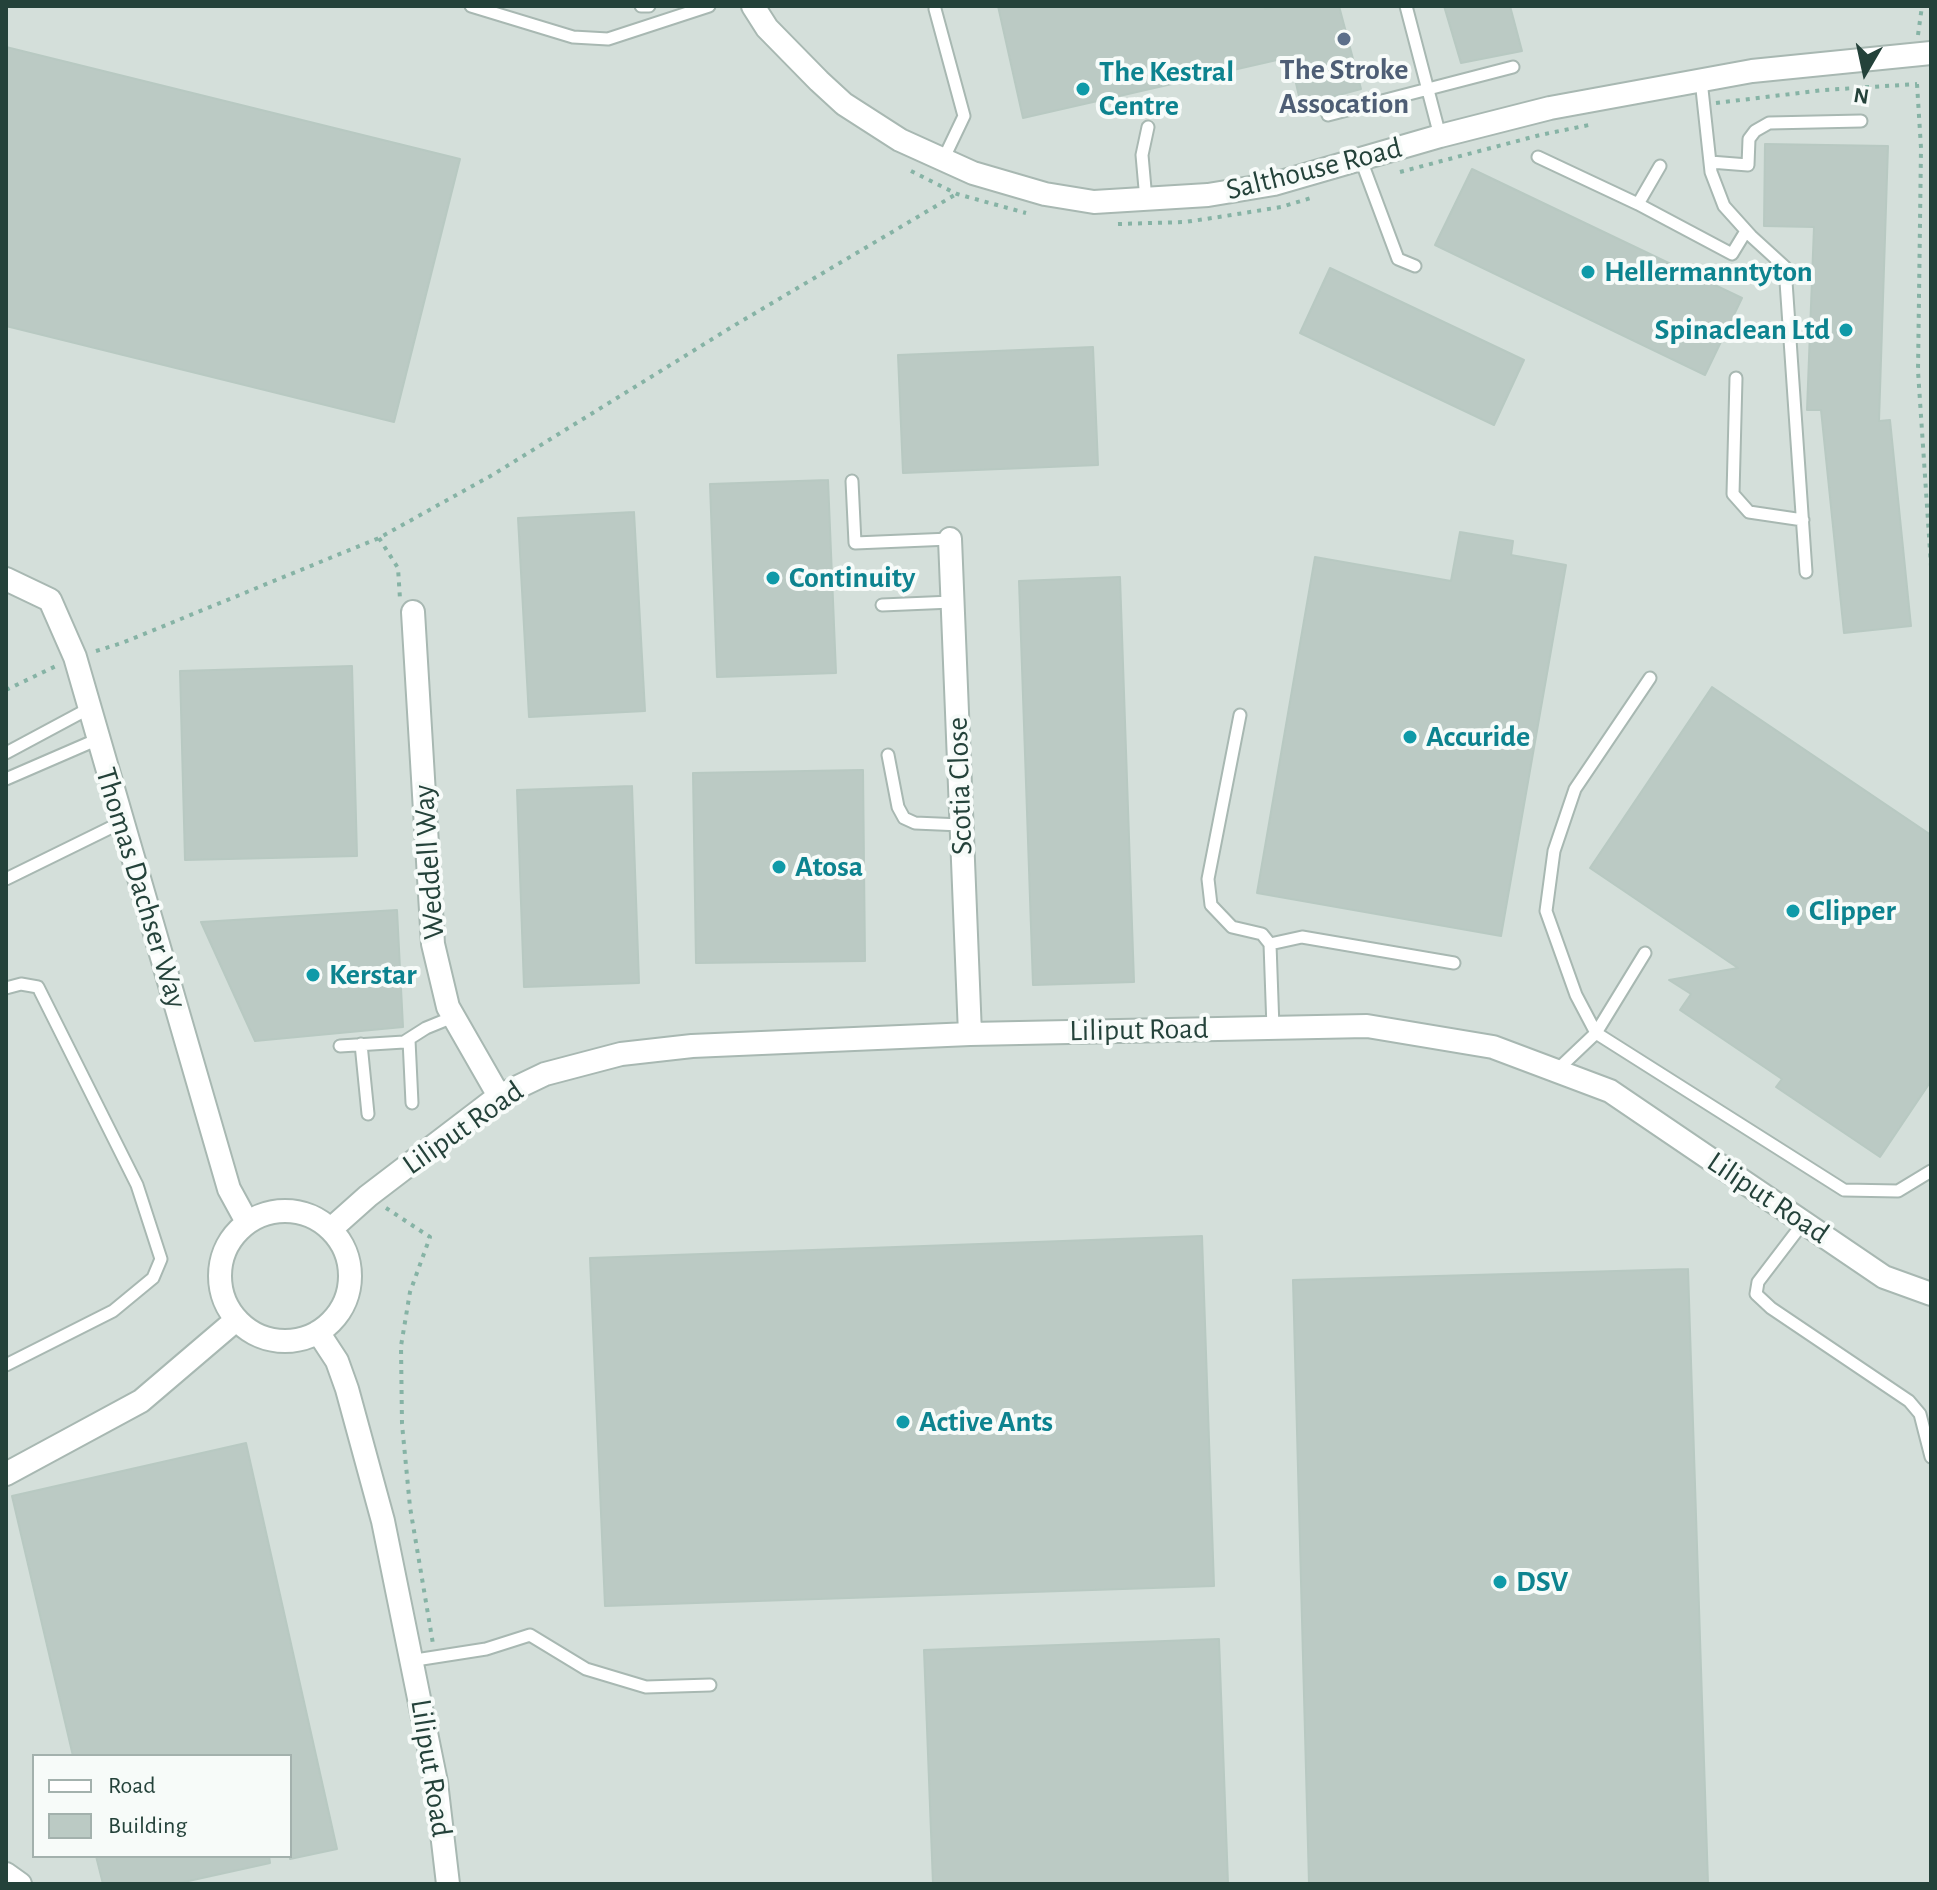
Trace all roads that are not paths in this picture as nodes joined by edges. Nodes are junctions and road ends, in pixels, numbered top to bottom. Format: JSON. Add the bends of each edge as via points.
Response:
{"nodes":[{"id":1,"x":471,"y":6,"type":"edge"},
{"id":2,"x":641,"y":6,"type":"edge"},
{"id":3,"x":649,"y":6,"type":"edge"},
{"id":4,"x":709,"y":6,"type":"edge"},
{"id":5,"x":753,"y":6,"type":"edge"},
{"id":6,"x":1406,"y":6,"type":"edge"},
{"id":7,"x":935,"y":9,"type":"dead end"},
{"id":8,"x":1924,"y":46,"type":"edge"},
{"id":9,"x":1513,"y":67,"type":"dead end"},
{"id":10,"x":1701,"y":80,"type":"junction"},
{"id":11,"x":1427,"y":87,"type":"junction"},
{"id":12,"x":1328,"y":115,"type":"dead end"},
{"id":13,"x":1861,"y":121,"type":"dead end"},
{"id":14,"x":1148,"y":127,"type":"dead end"},
{"id":15,"x":1440,"y":136,"type":"junction"},
{"id":16,"x":1538,"y":157,"type":"dead end"},
{"id":17,"x":943,"y":160,"type":"junction"},
{"id":18,"x":1361,"y":160,"type":"junction"},
{"id":19,"x":1710,"y":162,"type":"junction"},
{"id":20,"x":1660,"y":166,"type":"dead end"},
{"id":21,"x":1146,"y":200,"type":"junction"},
{"id":22,"x":1638,"y":204,"type":"junction"},
{"id":23,"x":1746,"y":231,"type":"junction"},
{"id":24,"x":1415,"y":266,"type":"dead end"},
{"id":25,"x":1736,"y":378,"type":"dead end"},
{"id":26,"x":852,"y":481,"type":"dead end"},
{"id":27,"x":1803,"y":520,"type":"junction"},
{"id":28,"x":950,"y":539,"type":"joint"},
{"id":29,"x":1806,"y":572,"type":"dead end"},
{"id":30,"x":6,"y":579,"type":"edge"},
{"id":31,"x":952,"y":602,"type":"junction"},
{"id":32,"x":882,"y":605,"type":"dead end"},
{"id":33,"x":413,"y":612,"type":"road end"},
{"id":34,"x":1650,"y":678,"type":"dead end"},
{"id":35,"x":88,"y":709,"type":"junction"},
{"id":36,"x":1240,"y":715,"type":"dead end"},
{"id":37,"x":96,"y":740,"type":"junction"},
{"id":38,"x":6,"y":753,"type":"edge"},
{"id":39,"x":888,"y":755,"type":"dead end"},
{"id":40,"x":6,"y":779,"type":"edge"},
{"id":41,"x":122,"y":822,"type":"junction"},
{"id":42,"x":961,"y":825,"type":"junction"},
{"id":43,"x":6,"y":879,"type":"edge"},
{"id":44,"x":1270,"y":944,"type":"junction"},
{"id":45,"x":1645,"y":953,"type":"dead end"},
{"id":46,"x":1454,"y":963,"type":"dead end"},
{"id":47,"x":6,"y":988,"type":"edge"},
{"id":48,"x":453,"y":1017,"type":"junction"},
{"id":49,"x":1273,"y":1028,"type":"junction"},
{"id":50,"x":1596,"y":1033,"type":"junction"},
{"id":51,"x":970,"y":1034,"type":"junction"},
{"id":52,"x":409,"y":1040,"type":"junction"},
{"id":53,"x":361,"y":1044,"type":"junction"},
{"id":54,"x":340,"y":1046,"type":"dead end"},
{"id":55,"x":1556,"y":1071,"type":"junction"},
{"id":56,"x":499,"y":1096,"type":"junction"},
{"id":57,"x":412,"y":1103,"type":"dead end"},
{"id":58,"x":368,"y":1114,"type":"dead end"},
{"id":59,"x":1931,"y":1171,"type":"edge"},
{"id":60,"x":247,"y":1222,"type":"junction"},
{"id":61,"x":1803,"y":1223,"type":"junction"},
{"id":62,"x":331,"y":1229,"type":"junction"},
{"id":63,"x":1931,"y":1294,"type":"edge"},
{"id":64,"x":236,"y":1320,"type":"junction"},
{"id":65,"x":318,"y":1332,"type":"junction"},
{"id":66,"x":6,"y":1365,"type":"edge"},
{"id":67,"x":1931,"y":1457,"type":"edge"},
{"id":68,"x":6,"y":1474,"type":"edge"},
{"id":69,"x":422,"y":1659,"type":"dead end"},
{"id":70,"x":710,"y":1685,"type":"dead end"},
{"id":71,"x":6,"y":1874,"type":"edge"},
{"id":72,"x":20,"y":1884,"type":"edge"},
{"id":73,"x":448,"y":1884,"type":"edge"}],
"edges":[{"from":1,"to":4,"type":"lane","via":[[573,37],[608,39]]},
{"from":2,"to":3,"type":"lane"},
{"from":5,"to":17,"type":"street","name":"Salthouse Road","via":[[767,28],[844,104]]},
{"from":6,"to":11,"type":"lane"},
{"from":7,"to":17,"type":"lane","via":[[964,116]]},
{"from":8,"to":10,"type":"street","name":"Salthouse Road"},
{"from":9,"to":11,"type":"lane"},
{"from":10,"to":15,"type":"street","name":"Salthouse Road","via":[[1550,108]]},
{"from":10,"to":19,"type":"lane"},
{"from":11,"to":12,"type":"lane"},
{"from":11,"to":15,"type":"lane"},
{"from":13,"to":19,"type":"lane","via":[[1769,123],[1749,139],[1748,165]]},
{"from":14,"to":21,"type":"lane","via":[[1142,155]]},
{"from":15,"to":18,"type":"street","name":"Salthouse Road"},
{"from":16,"to":22,"type":"lane"},
{"from":17,"to":21,"type":"street","name":"Salthouse Road","via":[[1045,194],[1094,202]]},
{"from":18,"to":21,"type":"street","name":"Salthouse Road","via":[[1274,184]]},
{"from":18,"to":24,"type":"lane","via":[[1398,259]]},
{"from":19,"to":23,"type":"lane","via":[[1724,206]]},
{"from":20,"to":22,"type":"lane"},
{"from":22,"to":23,"type":"lane","via":[[1732,254]]},
{"from":23,"to":27,"type":"lane","via":[[1785,267]]},
{"from":25,"to":27,"type":"lane","via":[[1733,494],[1749,512]]},
{"from":26,"to":28,"type":"lane","via":[[855,543]]},
{"from":27,"to":29,"type":"lane"},
{"from":28,"to":31,"type":"street","name":"Scotia Close"},
{"from":30,"to":35,"type":"street","name":"Thomas Dachser Way","via":[[50,600],[75,657]]},
{"from":31,"to":32,"type":"lane"},
{"from":31,"to":42,"type":"street","name":"Scotia Close"},
{"from":33,"to":48,"type":"street","name":"Weddell Way","via":[[433,944]]},
{"from":34,"to":50,"type":"lane","via":[[1575,789],[1554,851],[1546,911],[1576,995]]},
{"from":35,"to":37,"type":"street","name":"Thomas Dachser Way"},
{"from":35,"to":38,"type":"lane"},
{"from":36,"to":44,"type":"lane","via":[[1210,857],[1211,905],[1232,927],[1262,934]]},
{"from":37,"to":40,"type":"lane"},
{"from":37,"to":41,"type":"street","name":"Thomas Dachser Way"},
{"from":39,"to":42,"type":"lane","via":[[904,818]]},
{"from":41,"to":43,"type":"lane"},
{"from":41,"to":60,"type":"street","name":"Thomas Dachser Way","via":[[229,1189]]},
{"from":42,"to":51,"type":"street","name":"Scotia Close"},
{"from":44,"to":46,"type":"lane","via":[[1302,937]]},
{"from":44,"to":49,"type":"lane"},
{"from":45,"to":50,"type":"lane"},
{"from":47,"to":66,"type":"lane","via":[[38,987],[137,1185],[161,1259],[153,1278],[113,1311]]},
{"from":48,"to":52,"type":"lane"},
{"from":48,"to":56,"type":"street","name":"Weddell Way"},
{"from":49,"to":51,"type":"street","name":"Liliput Road"},
{"from":49,"to":55,"type":"street","name":"Liliput Road","via":[[1367,1026],[1493,1047]]},
{"from":50,"to":55,"type":"lane"},
{"from":50,"to":59,"type":"lane","via":[[1844,1190],[1898,1191]]},
{"from":51,"to":56,"type":"street","name":"Liliput Road","via":[[621,1054],[545,1074]]},
{"from":52,"to":53,"type":"lane"},
{"from":52,"to":57,"type":"lane"},
{"from":53,"to":54,"type":"lane"},
{"from":53,"to":58,"type":"lane"},
{"from":55,"to":61,"type":"street","name":"Liliput Road","via":[[1610,1091]]},
{"from":56,"to":62,"type":"street","name":"Liliput Road"},
{"from":60,"to":62,"type":"street","via":[[290,1211],[316,1218]]},
{"from":60,"to":64,"type":"street","via":[[223,1253],[219,1272],[221,1291]]},
{"from":61,"to":63,"type":"street","name":"Liliput Road","via":[[1884,1277]]},
{"from":61,"to":67,"type":"lane","via":[[1758,1282],[1756,1294],[1909,1401],[1920,1414]]},
{"from":62,"to":65,"type":"street","via":[[350,1264],[350,1284],[339,1311]]},
{"from":64,"to":65,"type":"street","via":[[259,1336],[279,1341]]},
{"from":64,"to":68,"type":"street","via":[[141,1401]]},
{"from":65,"to":73,"type":"street","name":"Liliput Road","via":[[347,1389],[383,1521],[436,1782]]},
{"from":69,"to":70,"type":"lane","via":[[486,1649],[530,1635],[586,1669],[646,1687]]},
{"from":71,"to":72,"type":"street"}]}
